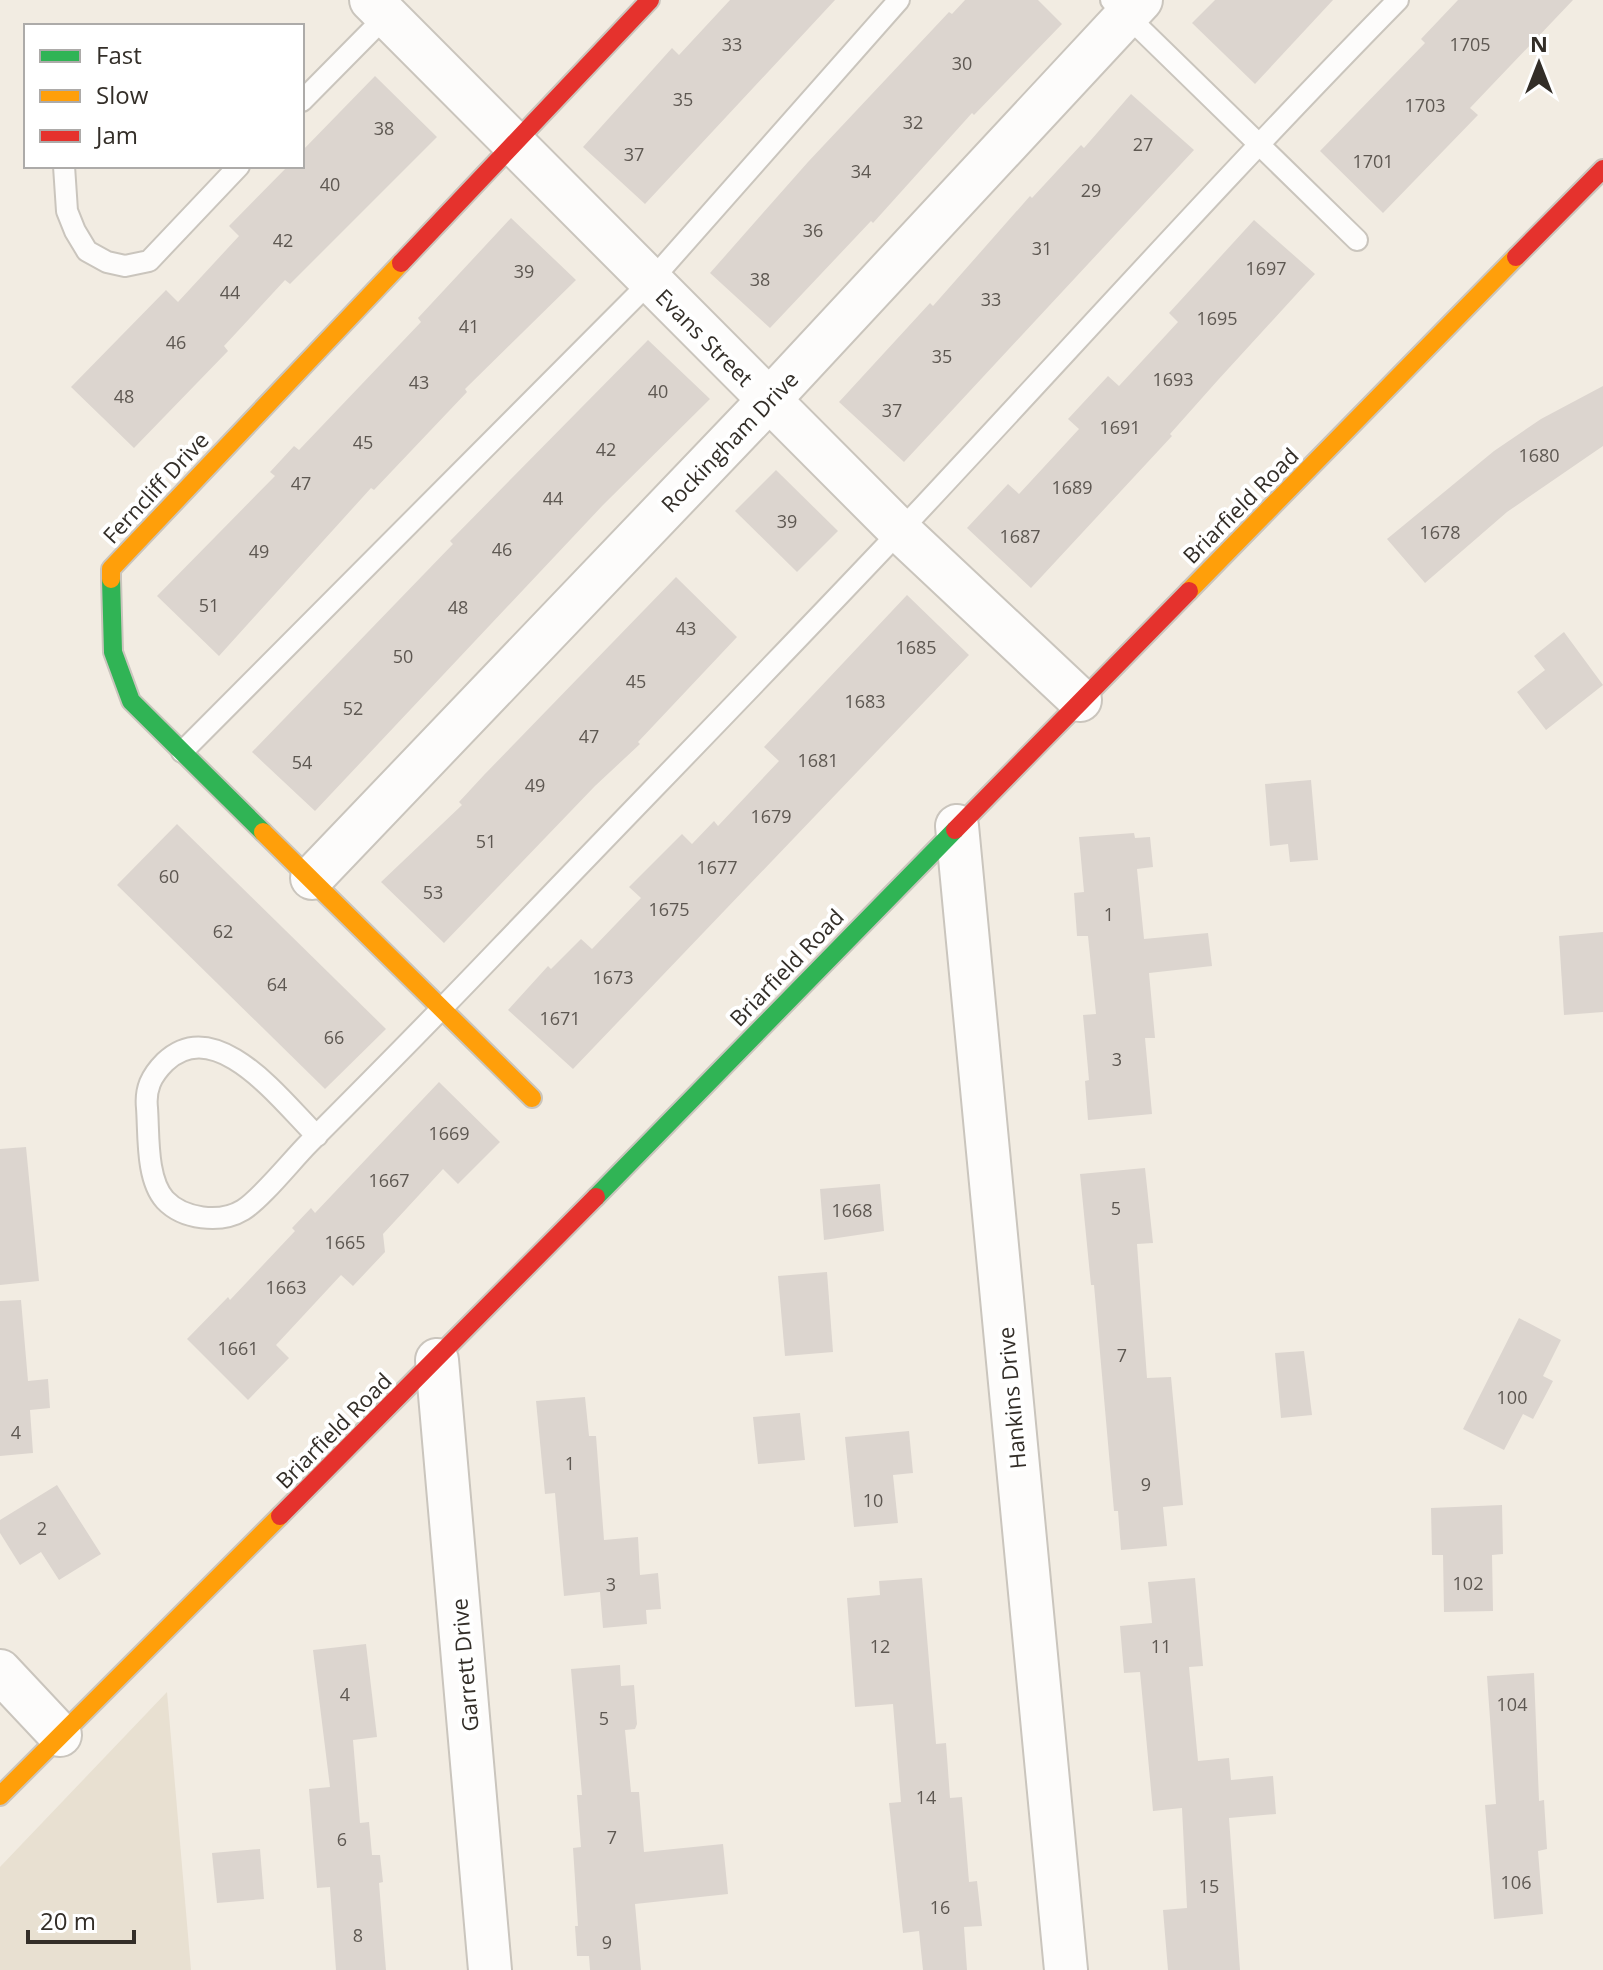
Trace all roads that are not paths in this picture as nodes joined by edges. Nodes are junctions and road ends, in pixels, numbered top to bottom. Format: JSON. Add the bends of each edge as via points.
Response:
{"nodes":[{"id":1,"x":650,"y":0,"type":"edge"},
{"id":2,"x":899,"y":0,"type":"edge"},
{"id":3,"x":1398,"y":0,"type":"edge"},
{"id":4,"x":1127,"y":5,"type":"edge"},
{"id":5,"x":379,"y":8,"type":"edge"},
{"id":6,"x":304,"y":99,"type":"edge"},
{"id":7,"x":514,"y":142,"type":"junction"},
{"id":8,"x":1256,"y":144,"type":"junction"},
{"id":9,"x":64,"y":168,"type":"edge"},
{"id":10,"x":237,"y":168,"type":"edge"},
{"id":11,"x":1603,"y":169,"type":"edge"},
{"id":12,"x":1357,"y":240,"type":"dead end"},
{"id":13,"x":649,"y":283,"type":"junction"},
{"id":14,"x":769,"y":400,"type":"junction"},
{"id":15,"x":900,"y":531,"type":"junction"},
{"id":16,"x":1080,"y":700,"type":"junction"},
{"id":17,"x":182,"y":752,"type":"junction"},
{"id":18,"x":957,"y":826,"type":"junction"},
{"id":19,"x":312,"y":878,"type":"junction"},
{"id":20,"x":442,"y":1009,"type":"junction"},
{"id":21,"x":532,"y":1098,"type":"dead end"},
{"id":22,"x":317,"y":1136,"type":"junction"},
{"id":23,"x":437,"y":1360,"type":"junction"},
{"id":24,"x":0,"y":1671,"type":"edge"},
{"id":25,"x":60,"y":1735,"type":"junction"},
{"id":26,"x":0,"y":1796,"type":"edge"},
{"id":27,"x":490,"y":1970,"type":"edge"},
{"id":28,"x":1066,"y":1970,"type":"edge"}],
"edges":[{"from":1,"to":7,"type":"main road","name":"Ferncliff Drive"},
{"from":2,"to":13,"type":"lane"},
{"from":3,"to":8,"type":"lane"},
{"from":4,"to":8,"type":"lane"},
{"from":4,"to":14,"type":"street","name":"Rockingham Drive"},
{"from":5,"to":6,"type":"lane"},
{"from":5,"to":7,"type":"street","name":"Evans Street"},
{"from":7,"to":13,"type":"street","name":"Evans Street"},
{"from":7,"to":17,"type":"main road","name":"Ferncliff Drive","via":[[111,569],[115,670],[131,701]]},
{"from":8,"to":12,"type":"lane"},
{"from":8,"to":15,"type":"lane"},
{"from":9,"to":10,"type":"lane","via":[[67,211],[87,251],[125,266],[149,261]]},
{"from":11,"to":16,"type":"main road","name":"Briarfield Road"},
{"from":13,"to":14,"type":"street","name":"Evans Street"},
{"from":13,"to":17,"type":"lane"},
{"from":14,"to":15,"type":"street","name":"Evans Street"},
{"from":14,"to":19,"type":"street","name":"Rockingham Drive"},
{"from":15,"to":16,"type":"street","name":"Evans Street"},
{"from":15,"to":20,"type":"lane"},
{"from":16,"to":18,"type":"main road","name":"Briarfield Road"},
{"from":17,"to":19,"type":"main road","name":"Ferncliff Drive"},
{"from":18,"to":23,"type":"main road","name":"Briarfield Road"},
{"from":18,"to":28,"type":"street","name":"Hankins Drive"},
{"from":19,"to":20,"type":"main road","name":"Ferncliff Drive"},
{"from":20,"to":21,"type":"main road","name":"Ferncliff Drive"},
{"from":20,"to":22,"type":"lane"},
{"from":22,"to":22,"type":"lane","via":[[245,1065],[224,1052],[199,1046],[175,1053],[145,1092],[154,1177],[163,1198],[186,1215],[212,1218],[242,1211]]},
{"from":23,"to":25,"type":"main road","name":"Briarfield Road"},
{"from":23,"to":27,"type":"street","name":"Garrett Drive"},
{"from":24,"to":25,"type":"street"},
{"from":25,"to":26,"type":"main road","name":"Briarfield Road"}]}
